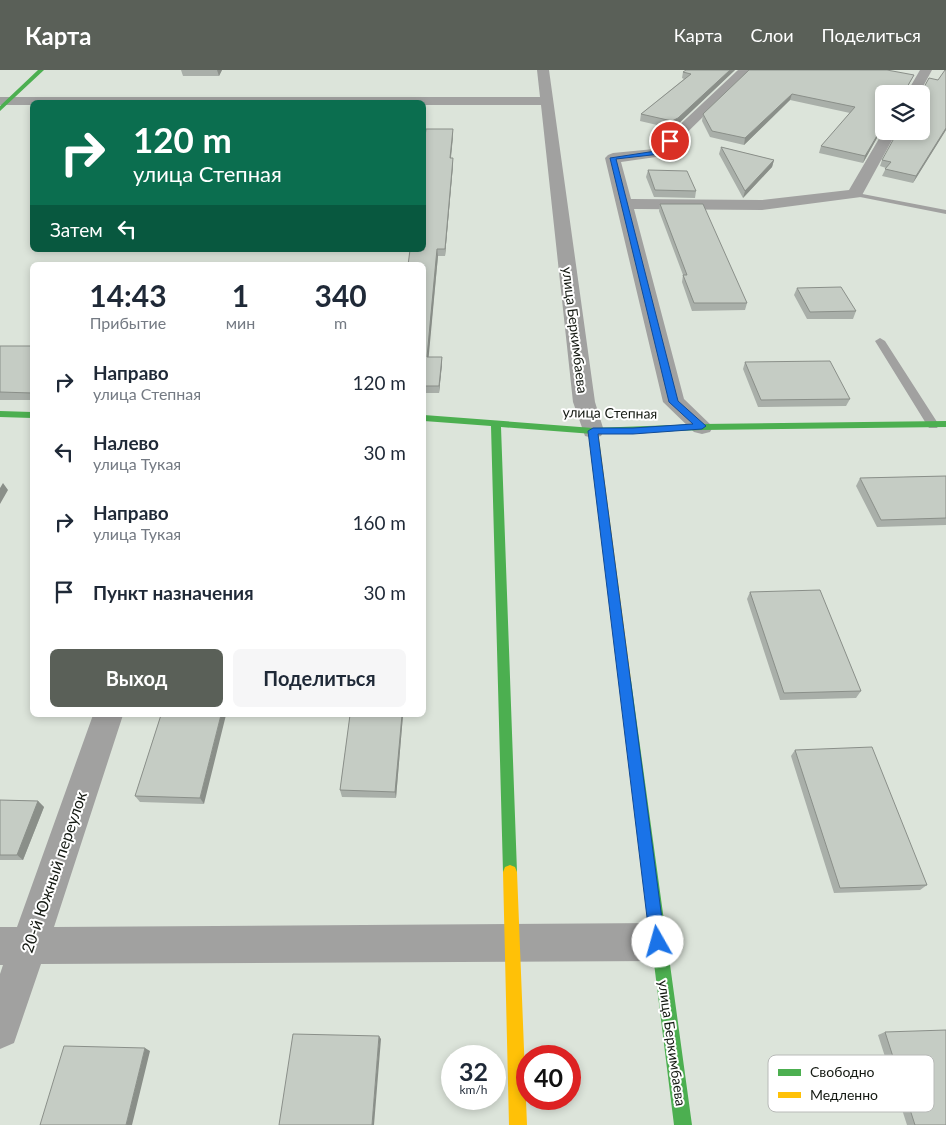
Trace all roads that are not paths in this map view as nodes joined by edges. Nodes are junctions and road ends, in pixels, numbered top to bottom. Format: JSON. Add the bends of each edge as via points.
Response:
{"nodes":[{"id":1,"x":41,"y":70,"type":"edge"},
{"id":2,"x":543,"y":70,"type":"edge"},
{"id":3,"x":745,"y":70,"type":"edge"},
{"id":4,"x":926,"y":70,"type":"edge"},
{"id":5,"x":917,"y":85,"type":"edge"},
{"id":6,"x":546,"y":101,"type":"junction"},
{"id":7,"x":426,"y":102,"type":"edge"},
{"id":8,"x":3,"y":104,"type":"edge"},
{"id":9,"x":30,"y":104,"type":"edge"},
{"id":10,"x":885,"y":140,"type":"edge"},
{"id":11,"x":855,"y":194,"type":"junction"},
{"id":12,"x":624,"y":204,"type":"junction"},
{"id":13,"x":946,"y":212,"type":"edge"},
{"id":14,"x":880,"y":342,"type":"dead end"},
{"id":15,"x":0,"y":414,"type":"edge"},
{"id":16,"x":30,"y":414,"type":"edge"},
{"id":17,"x":426,"y":418,"type":"edge"},
{"id":18,"x":496,"y":423,"type":"junction"},
{"id":19,"x":933,"y":424,"type":"junction"},
{"id":20,"x":946,"y":424,"type":"edge"},
{"id":21,"x":702,"y":426,"type":"junction"},
{"id":22,"x":593,"y":431,"type":"junction"},
{"id":23,"x":107,"y":717,"type":"edge"},
{"id":24,"x":513,"y":942,"type":"junction"},
{"id":25,"x":658,"y":942,"type":"junction"},
{"id":26,"x":14,"y":945,"type":"edge"},
{"id":27,"x":0,"y":1029,"type":"edge"},
{"id":28,"x":518,"y":1125,"type":"edge"},
{"id":29,"x":683,"y":1125,"type":"edge"}],
"edges":[{"from":1,"to":8,"type":"street"},
{"from":2,"to":6,"type":"street","name":"улица Беркимбаева"},
{"from":3,"to":12,"type":"street","via":[[658,153],[613,158]]},
{"from":4,"to":5,"type":"street"},
{"from":6,"to":7,"type":"street"},
{"from":6,"to":22,"type":"street","name":"улица Беркимбаева","via":[[584,402]]},
{"from":8,"to":9,"type":"street"},
{"from":10,"to":11,"type":"street"},
{"from":11,"to":12,"type":"street","via":[[762,205]]},
{"from":11,"to":13,"type":"lane"},
{"from":12,"to":21,"type":"street","via":[[674,402]]},
{"from":14,"to":19,"type":"lane"},
{"from":15,"to":16,"type":"street"},
{"from":17,"to":18,"type":"street","name":"улица Степная"},
{"from":18,"to":22,"type":"street","name":"улица Степная"},
{"from":18,"to":24,"type":"street"},
{"from":19,"to":20,"type":"street","name":"улица Степная"},
{"from":19,"to":21,"type":"street","name":"улица Степная"},
{"from":21,"to":22,"type":"street","name":"улица Степная"},
{"from":22,"to":25,"type":"street","name":"улица Беркимбаева"},
{"from":23,"to":26,"type":"street","name":"20-й Южный переулок"},
{"from":24,"to":25,"type":"street"},
{"from":24,"to":26,"type":"street"},
{"from":24,"to":28,"type":"street"},
{"from":25,"to":29,"type":"street","name":"улица Беркимбаева"},
{"from":26,"to":27,"type":"street","name":"20-й Южный переулок"}]}
